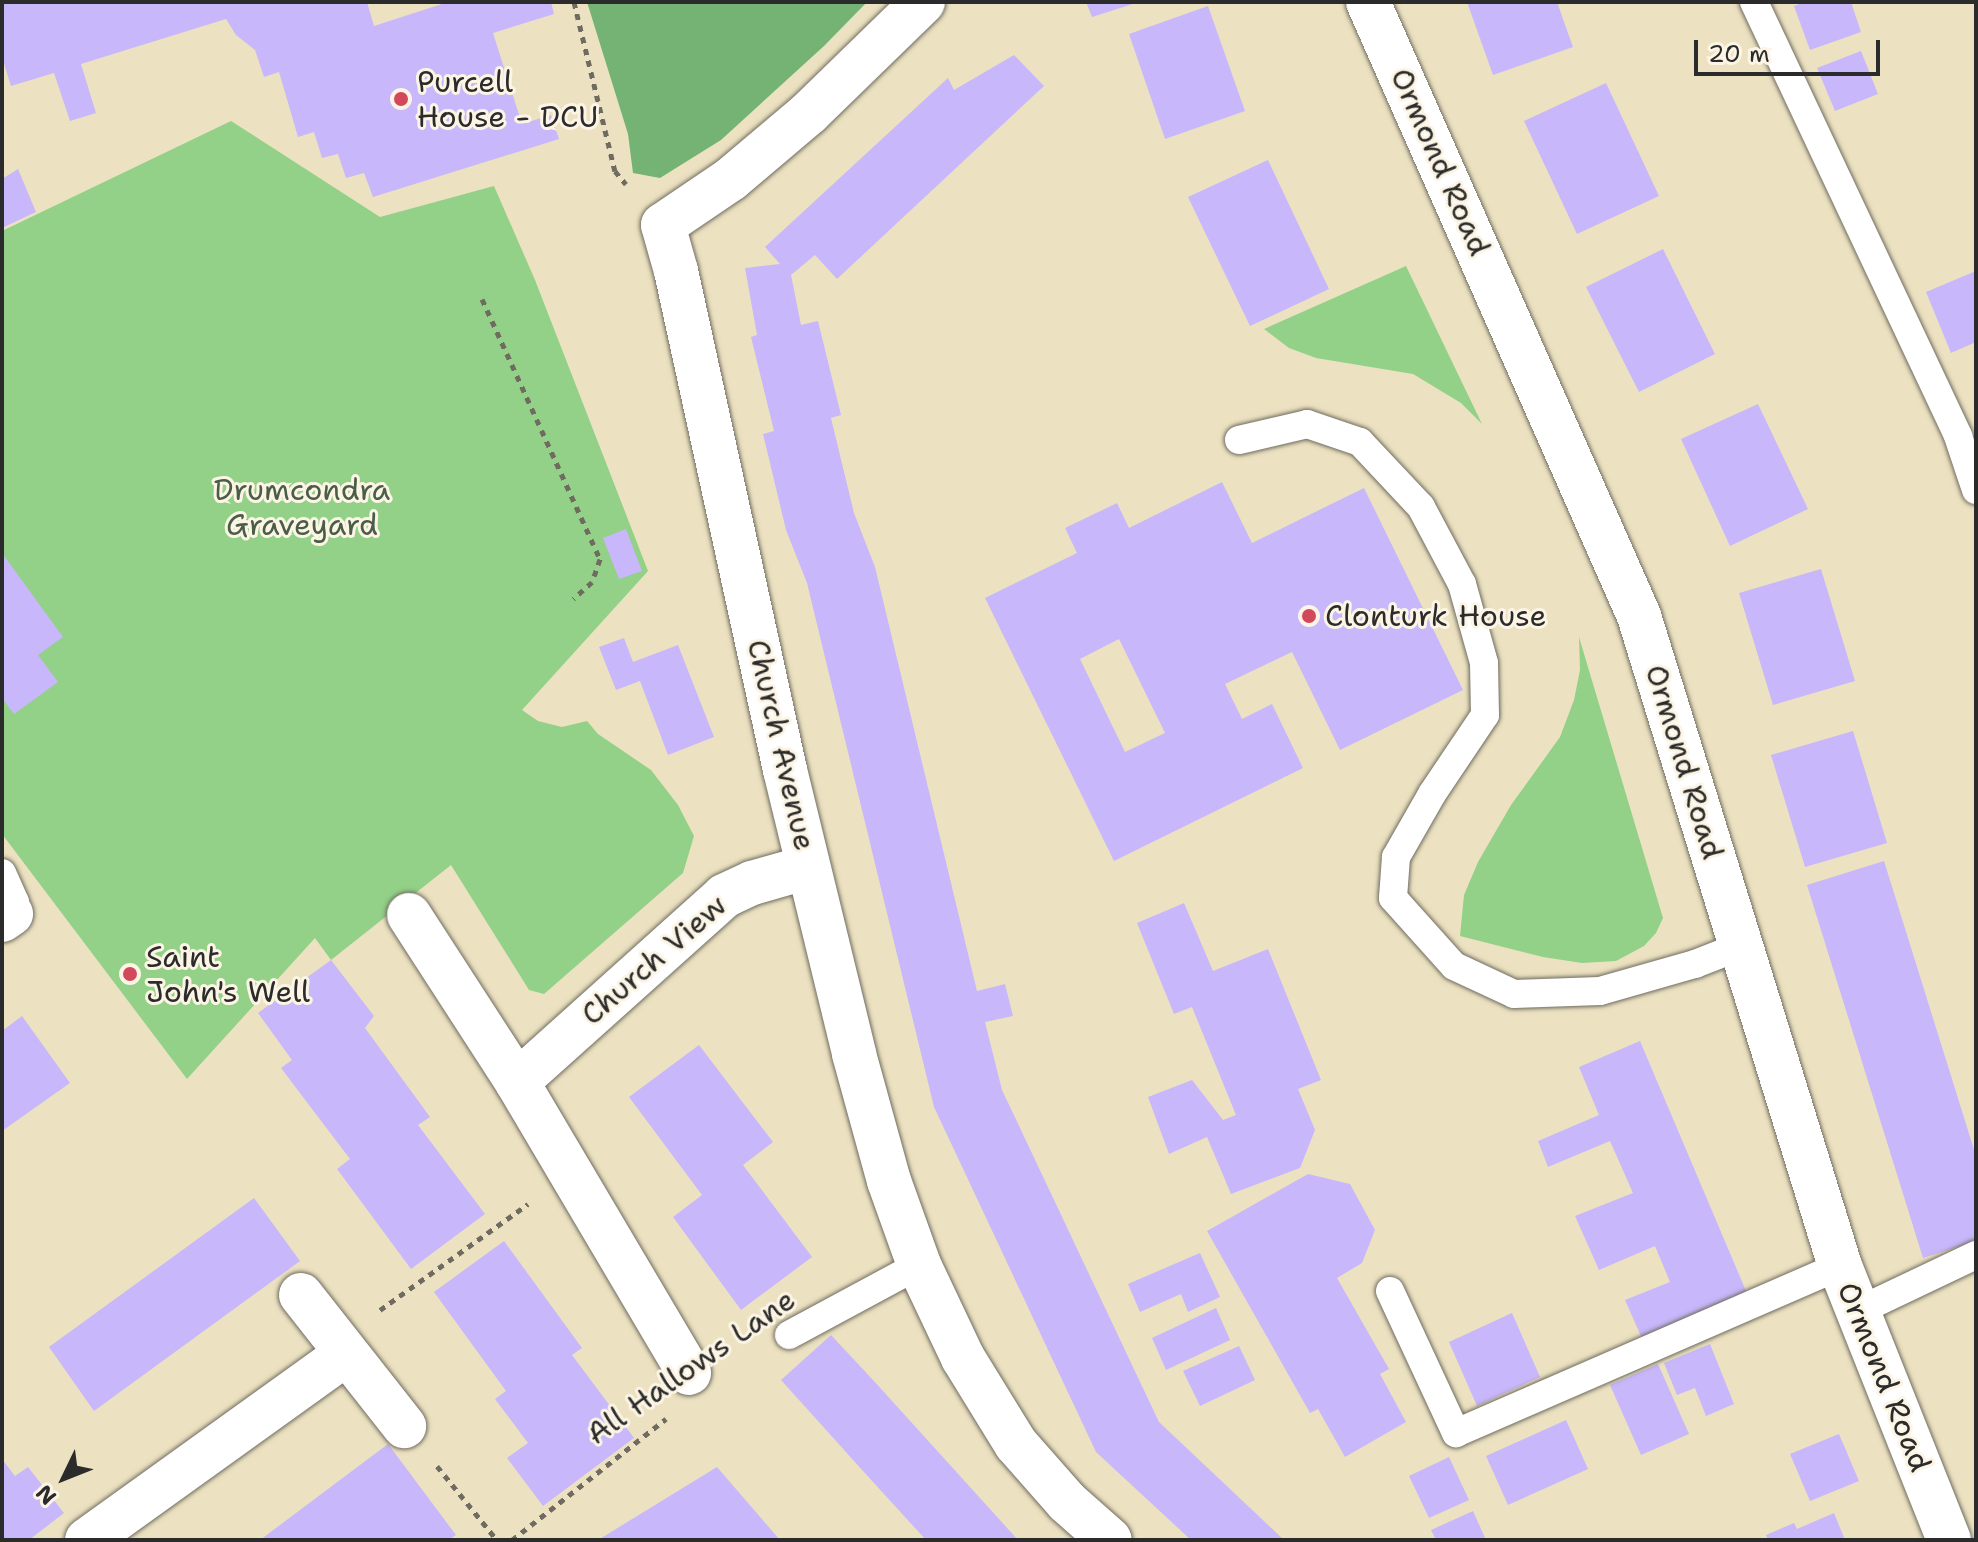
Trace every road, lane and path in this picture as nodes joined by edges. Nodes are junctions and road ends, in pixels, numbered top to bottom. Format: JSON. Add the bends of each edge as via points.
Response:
{"nodes":[{"id":1,"x":574,"y":2,"type":"edge"},
{"id":2,"x":923,"y":2,"type":"edge"},
{"id":3,"x":1368,"y":2,"type":"edge"},
{"id":4,"x":1754,"y":2,"type":"edge"},
{"id":5,"x":663,"y":225,"type":"junction"},
{"id":6,"x":482,"y":299,"type":"dead end"},
{"id":7,"x":1239,"y":440,"type":"dead end"},
{"id":8,"x":1976,"y":490,"type":"edge"},
{"id":9,"x":573,"y":599,"type":"dead end"},
{"id":10,"x":808,"y":867,"type":"junction"},
{"id":11,"x":409,"y":915,"type":"dead end"},
{"id":12,"x":1741,"y":946,"type":"junction"},
{"id":13,"x":517,"y":1082,"type":"junction"},
{"id":14,"x":571,"y":1173,"type":"junction"},
{"id":15,"x":1976,"y":1255,"type":"edge"},
{"id":16,"x":919,"y":1265,"type":"junction"},
{"id":17,"x":1840,"y":1266,"type":"junction"},
{"id":18,"x":1390,"y":1291,"type":"dead end"},
{"id":19,"x":301,"y":1295,"type":"dead end"},
{"id":20,"x":1856,"y":1312,"type":"junction"},
{"id":21,"x":375,"y":1313,"type":"dead end"},
{"id":22,"x":789,"y":1335,"type":"dead end"},
{"id":23,"x":346,"y":1354,"type":"junction"},
{"id":24,"x":689,"y":1373,"type":"dead end"},
{"id":25,"x":672,"y":1414,"type":"dead end"},
{"id":26,"x":404,"y":1426,"type":"joint"},
{"id":27,"x":87,"y":1540,"type":"edge"},
{"id":28,"x":497,"y":1540,"type":"edge"},
{"id":29,"x":512,"y":1540,"type":"edge"},
{"id":30,"x":1110,"y":1540,"type":"edge"},
{"id":31,"x":1949,"y":1540,"type":"edge"}],
"edges":[{"from":1,"to":5,"type":"path","via":[[615,171]]},
{"from":2,"to":5,"type":"street","via":[[809,113],[731,179]]},
{"from":3,"to":12,"type":"street","name":"Ormond Road","via":[[1639,616]]},
{"from":4,"to":8,"type":"lane","via":[[1958,436]]},
{"from":5,"to":10,"type":"street","name":"Church Avenue"},
{"from":6,"to":9,"type":"path","via":[[600,559],[592,582]]},
{"from":7,"to":12,"type":"lane","via":[[1307,424],[1360,442],[1421,507],[1462,584],[1484,663],[1485,715],[1396,857],[1393,898],[1454,966],[1514,994],[1600,991]]},
{"from":10,"to":13,"type":"street","name":"Church View","via":[[724,896]]},
{"from":10,"to":16,"type":"street","name":"Church Avenue","via":[[889,1181]]},
{"from":11,"to":13,"type":"street"},
{"from":12,"to":17,"type":"street","name":"Ormond Road"},
{"from":13,"to":14,"type":"street"},
{"from":14,"to":21,"type":"path"},
{"from":14,"to":24,"type":"street"},
{"from":15,"to":20,"type":"lane"},
{"from":16,"to":22,"type":"lane","name":"All Hallows Lane"},
{"from":16,"to":30,"type":"street","name":"Church Avenue","via":[[963,1358],[1016,1444],[1067,1502]]},
{"from":17,"to":18,"type":"lane","via":[[1456,1433]]},
{"from":17,"to":20,"type":"street","name":"Ormond Road"},
{"from":19,"to":23,"type":"street"},
{"from":20,"to":31,"type":"street","name":"Ormond Road"},
{"from":23,"to":26,"type":"street"},
{"from":23,"to":27,"type":"street"},
{"from":25,"to":29,"type":"path","name":"All Hallows Lane"},
{"from":26,"to":28,"type":"path"}]}
